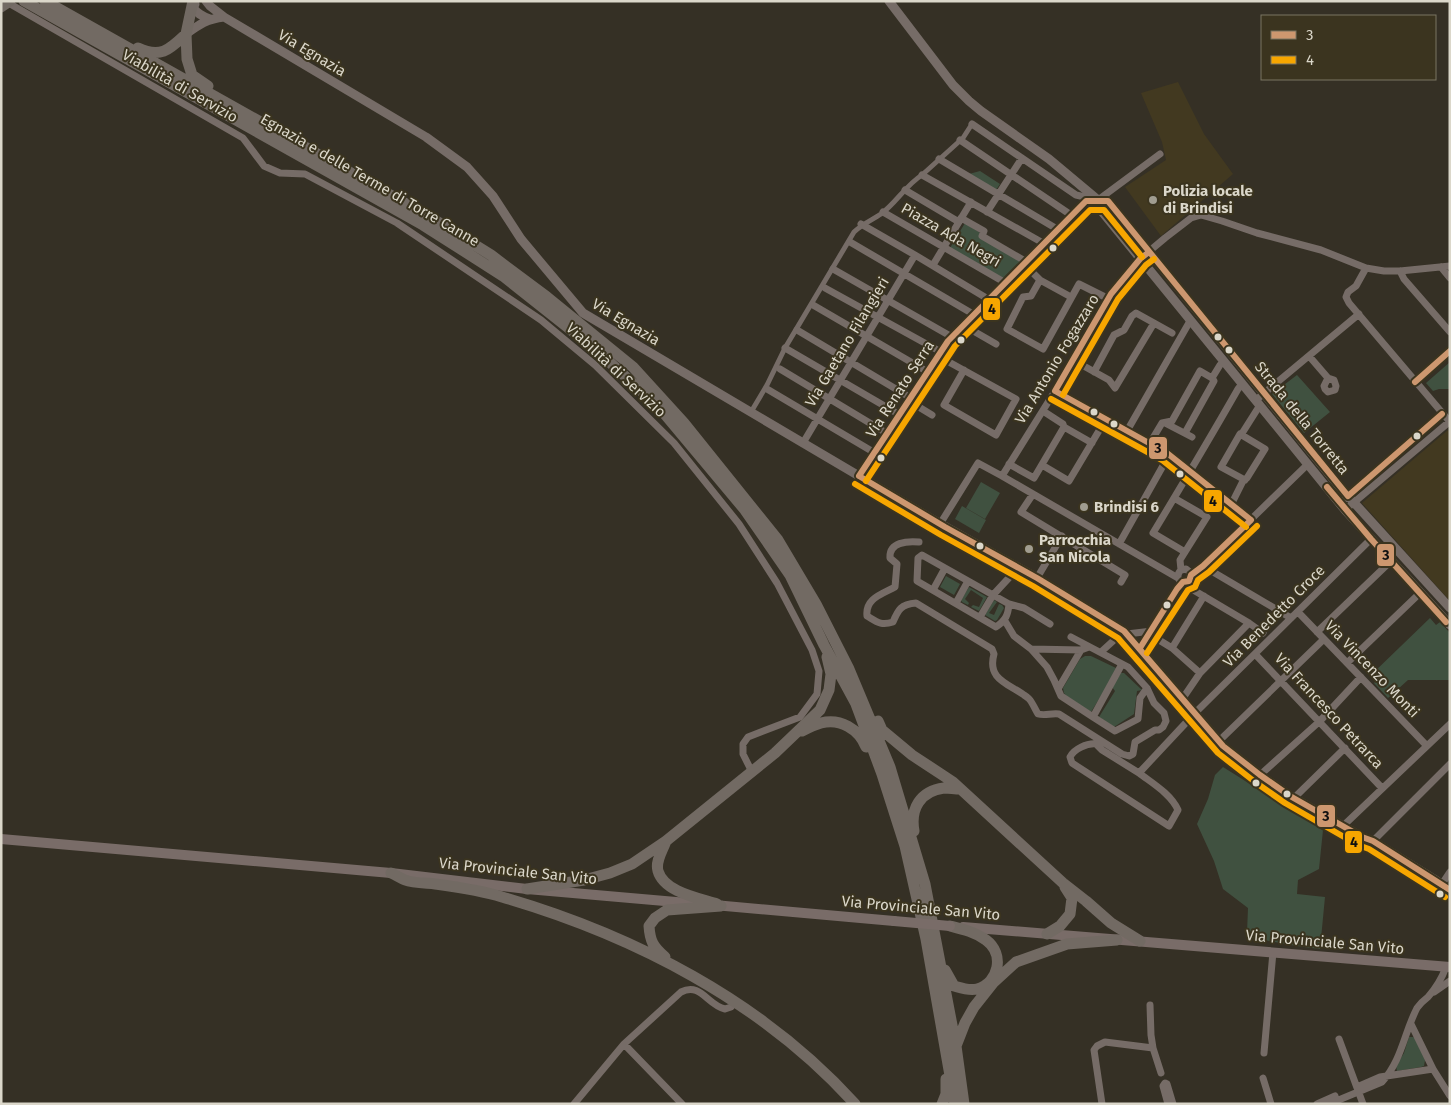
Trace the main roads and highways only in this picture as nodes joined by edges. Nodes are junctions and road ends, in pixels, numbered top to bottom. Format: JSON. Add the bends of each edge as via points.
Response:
{"nodes":[{"id":1,"x":10,"y":1,"type":"edge"},
{"id":2,"x":24,"y":1,"type":"edge"},
{"id":3,"x":45,"y":1,"type":"edge"},
{"id":4,"x":192,"y":3,"type":"edge"},
{"id":5,"x":1,"y":7,"type":"edge"},
{"id":6,"x":80,"y":21,"type":"junction"},
{"id":7,"x":186,"y":34,"type":"junction"},
{"id":8,"x":245,"y":114,"type":"junction"},
{"id":9,"x":824,"y":645,"type":"junction"},
{"id":10,"x":849,"y":669,"type":"junction"},
{"id":11,"x":798,"y":732,"type":"junction"},
{"id":12,"x":960,"y":790,"type":"junction"},
{"id":13,"x":893,"y":808,"type":"junction"},
{"id":14,"x":1,"y":839,"type":"edge"},
{"id":15,"x":666,"y":841,"type":"junction"},
{"id":16,"x":391,"y":873,"type":"junction"},
{"id":17,"x":1063,"y":883,"type":"junction"},
{"id":18,"x":925,"y":884,"type":"junction"},
{"id":19,"x":527,"y":889,"type":"junction"},
{"id":20,"x":720,"y":906,"type":"junction"},
{"id":21,"x":950,"y":926,"type":"junction"},
{"id":22,"x":1047,"y":934,"type":"junction"},
{"id":23,"x":1116,"y":940,"type":"junction"},
{"id":24,"x":1140,"y":941,"type":"junction"},
{"id":25,"x":936,"y":942,"type":"junction"},
{"id":26,"x":678,"y":967,"type":"junction"},
{"id":27,"x":1448,"y":967,"type":"edge"},
{"id":28,"x":935,"y":991,"type":"junction"},
{"id":29,"x":956,"y":1046,"type":"junction"},
{"id":30,"x":855,"y":1104,"type":"edge"},
{"id":31,"x":942,"y":1104,"type":"edge"},
{"id":32,"x":955,"y":1104,"type":"edge"},
{"id":33,"x":964,"y":1104,"type":"edge"}],
"edges":[{"from":1,"to":5,"type":"highway","bridge":true},
{"from":2,"to":9,"type":"highway","name":"Egnazia e delle Terme di Torre Canne","via":[[424,225],[503,276],[595,349],[658,406],[746,510],[790,575]]},
{"from":3,"to":6,"type":"highway","name":"Egnazia e delle Terme di Torre Canne"},
{"from":4,"to":7,"type":"highway"},
{"from":6,"to":7,"type":"highway","via":[[145,52],[160,54]]},
{"from":6,"to":8,"type":"highway","name":"Egnazia e delle Terme di Torre Canne"},
{"from":7,"to":8,"type":"highway","via":[[187,59],[192,75]]},
{"from":8,"to":10,"type":"highway","name":"Egnazia e delle Terme di Torre Canne","via":[[491,255],[633,368],[684,423],[778,540]]},
{"from":9,"to":11,"type":"highway","via":[[831,674],[829,690],[820,710]]},
{"from":9,"to":13,"type":"highway","name":"Egnazia e delle Terme di Torre Canne","via":[[856,704]]},
{"from":10,"to":12,"type":"highway","via":[[882,730]]},
{"from":10,"to":18,"type":"highway","name":"Egnazia e delle Terme di Torre Canne","via":[[890,767]]},
{"from":11,"to":13,"type":"highway","via":[[822,723],[838,722],[852,728],[863,740],[887,802]]},
{"from":11,"to":15,"type":"highway"},
{"from":12,"to":17,"type":"highway"},
{"from":12,"to":18,"type":"highway","via":[[944,788],[918,800],[913,823]]},
{"from":13,"to":28,"type":"highway","name":"Egnazia e delle Terme di Torre Canne","via":[[907,856]]},
{"from":14,"to":16,"type":"main road","name":"Via Provinciale San Vito"},
{"from":15,"to":19,"type":"highway","via":[[632,864],[610,873]]},
{"from":15,"to":20,"type":"highway","via":[[658,860],[658,870],[664,881],[673,889]]},
{"from":16,"to":19,"type":"main road","name":"Via Provinciale San Vito"},
{"from":16,"to":26,"type":"highway","via":[[406,880],[500,896],[552,912]]},
{"from":17,"to":22,"type":"highway","via":[[1072,898],[1070,914]]},
{"from":17,"to":24,"type":"highway","via":[[1111,923]]},
{"from":18,"to":25,"type":"highway","name":"Egnazia e delle Terme di Torre Canne"},
{"from":19,"to":20,"type":"main road","name":"Via Provinciale San Vito"},
{"from":20,"to":21,"type":"main road","name":"Via Provinciale San Vito","bridge":true},
{"from":20,"to":26,"type":"highway","via":[[667,910],[649,926],[656,950]]},
{"from":21,"to":22,"type":"main road","name":"Via Provinciale San Vito"},
{"from":21,"to":25,"type":"highway","via":[[966,930],[990,944],[998,960],[995,976],[976,989],[954,986]]},
{"from":22,"to":23,"type":"main road","name":"Via Provinciale San Vito"},
{"from":23,"to":24,"type":"main road","name":"Via Provinciale San Vito"},
{"from":23,"to":29,"type":"highway","via":[[1067,944],[1016,962],[993,982],[974,1007]]},
{"from":24,"to":27,"type":"main road","name":"Via Provinciale San Vito"},
{"from":25,"to":29,"type":"highway","name":"Egnazia e delle Terme di Torre Canne"},
{"from":26,"to":30,"type":"highway","via":[[735,1001],[798,1049]]},
{"from":28,"to":31,"type":"highway","via":[[945,1064],[946,1094]]},
{"from":28,"to":32,"type":"highway","name":"Egnazia e delle Terme di Torre Canne"},
{"from":29,"to":33,"type":"highway","name":"Egnazia e delle Terme di Torre Canne"}]}
